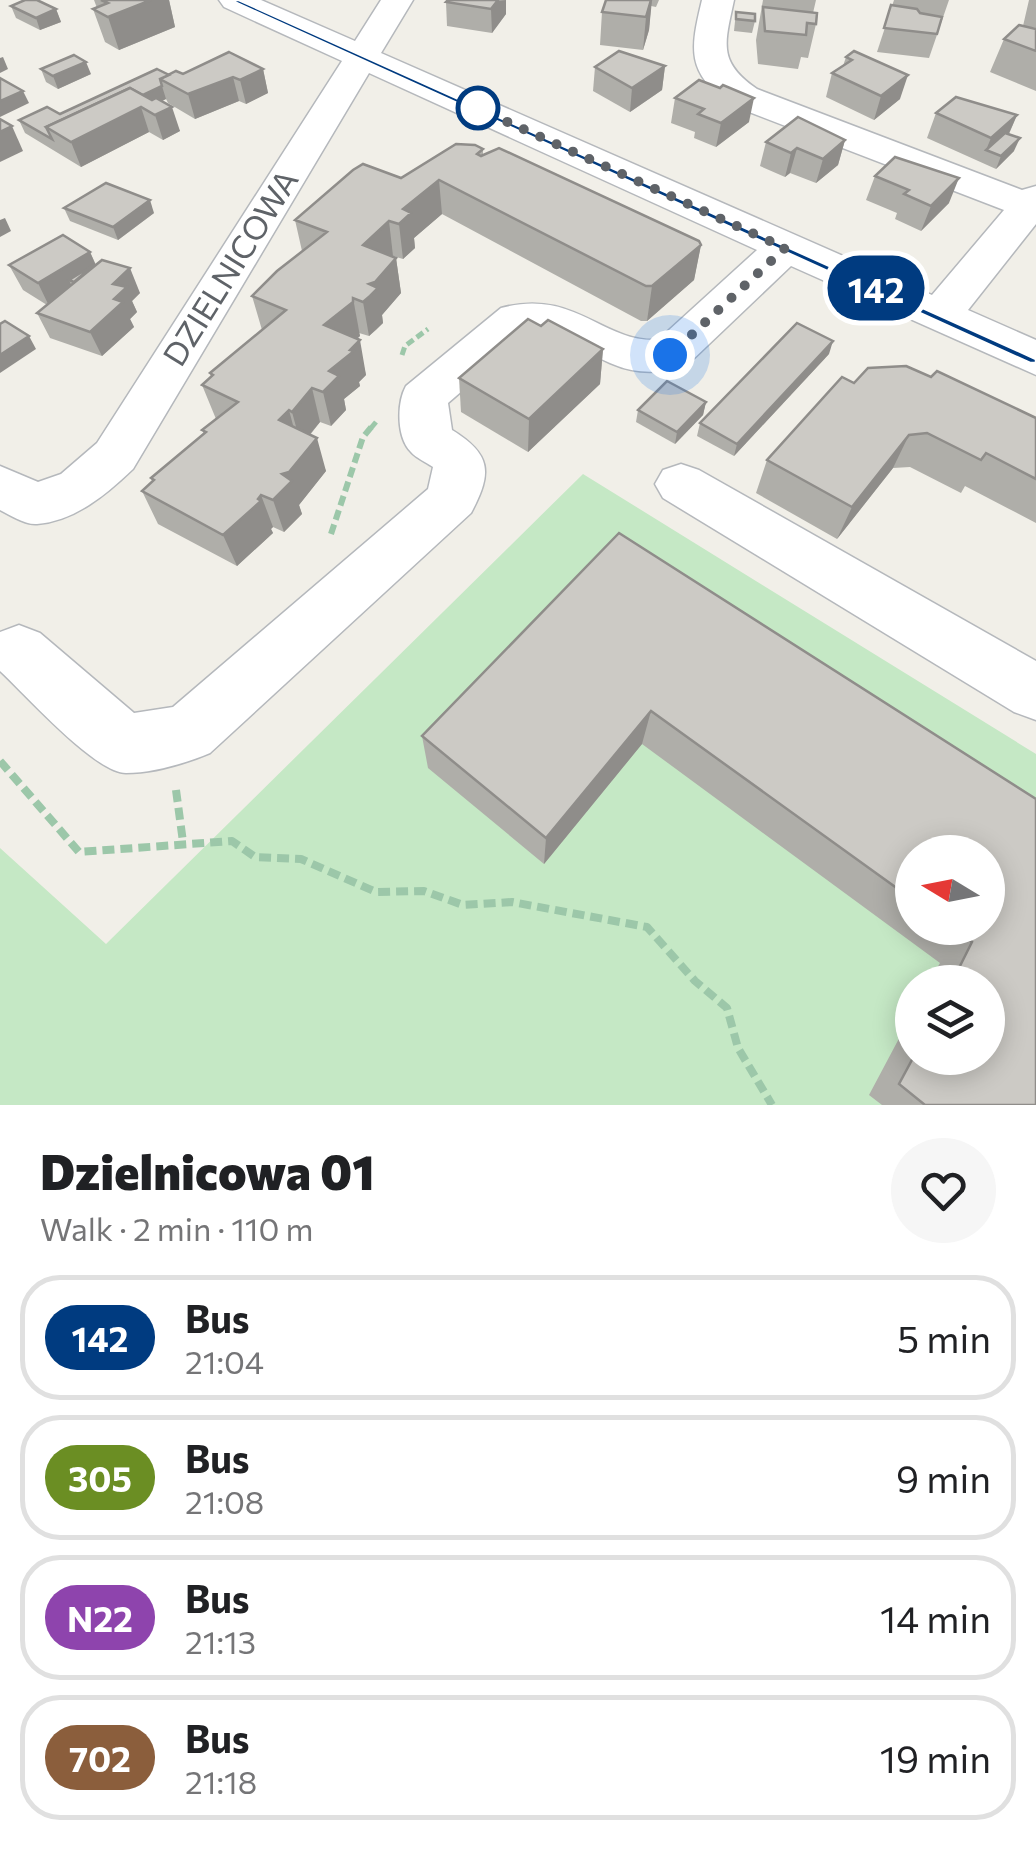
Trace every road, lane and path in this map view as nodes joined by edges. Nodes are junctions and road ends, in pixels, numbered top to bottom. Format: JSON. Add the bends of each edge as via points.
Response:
{"nodes":[{"id":1,"x":236,"y":0,"type":"edge"},
{"id":2,"x":397,"y":0,"type":"edge"},
{"id":3,"x":718,"y":0,"type":"edge"},
{"id":4,"x":362,"y":56,"type":"junction"},
{"id":5,"x":1033,"y":202,"type":"edge"},
{"id":6,"x":785,"y":248,"type":"junction"},
{"id":7,"x":940,"y":316,"type":"junction"},
{"id":8,"x":1036,"y":359,"type":"edge"},
{"id":9,"x":681,"y":484,"type":"dead end"},
{"id":10,"x":17,"y":495,"type":"edge"},
{"id":11,"x":20,"y":651,"type":"dead end"},
{"id":12,"x":1036,"y":692,"type":"edge"},
{"id":13,"x":0,"y":761,"type":"edge"},
{"id":14,"x":177,"y":813,"type":"dead end"},
{"id":15,"x":183,"y":842,"type":"junction"},
{"id":16,"x":772,"y":1105,"type":"edge"}],
"edges":[{"from":1,"to":4,"type":"street"},
{"from":2,"to":4,"type":"street","name":"DZIELNICOWA"},
{"from":3,"to":5,"type":"street","via":[[708,49],[721,83]]},
{"from":4,"to":6,"type":"street"},
{"from":4,"to":10,"type":"street","name":"DZIELNICOWA","via":[[116,456],[79,488]]},
{"from":5,"to":7,"type":"street"},
{"from":6,"to":7,"type":"street"},
{"from":6,"to":11,"type":"street","via":[[670,355],[635,357],[557,320],[517,319],[423,398],[428,439],[460,458],[452,499],[188,733],[124,744]]},
{"from":7,"to":8,"type":"street"},
{"from":9,"to":12,"type":"street"},
{"from":13,"to":15,"type":"path","via":[[79,852]]},
{"from":14,"to":15,"type":"path"},
{"from":15,"to":16,"type":"path","via":[[232,840],[255,857],[301,859],[376,892],[424,891],[463,905],[512,902],[648,927],[727,1008],[738,1048]]}]}
